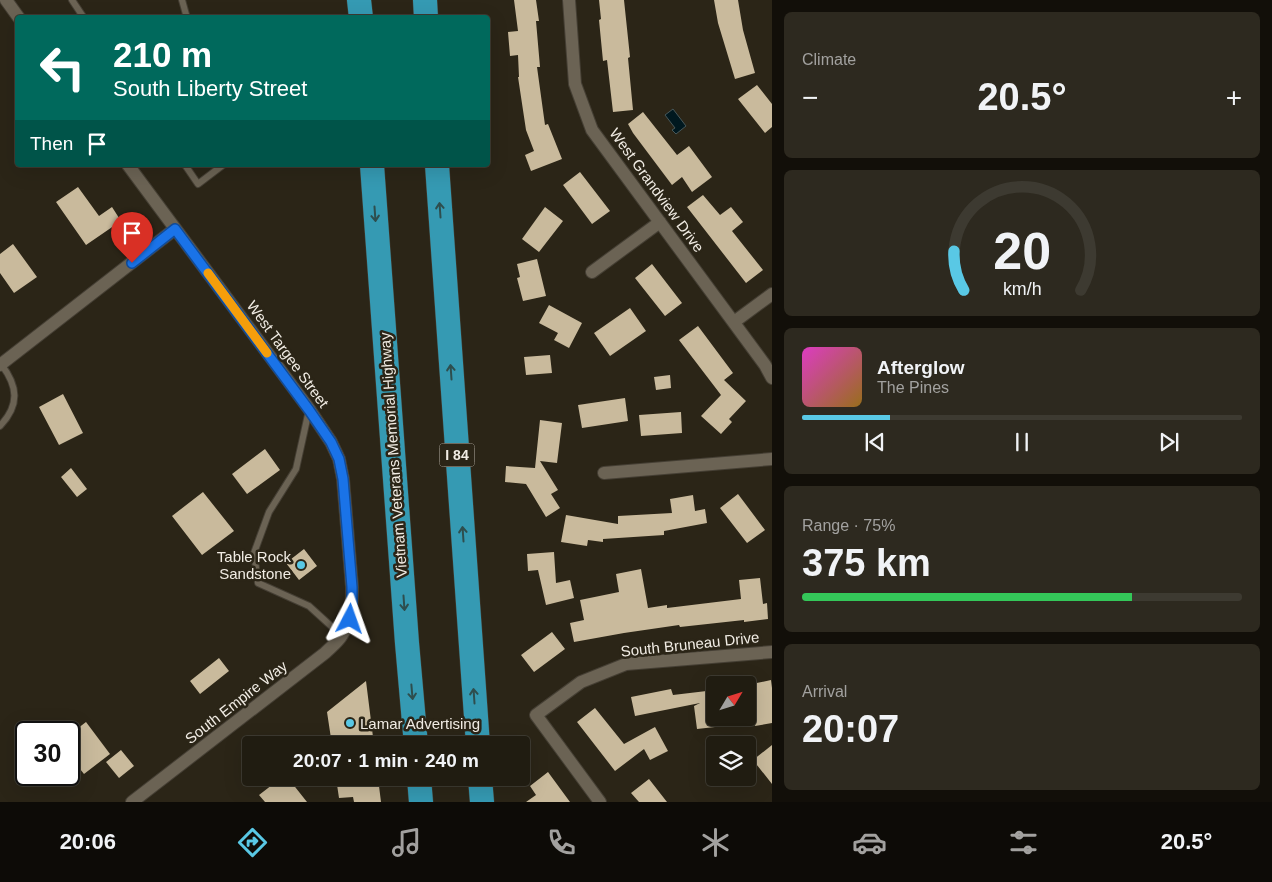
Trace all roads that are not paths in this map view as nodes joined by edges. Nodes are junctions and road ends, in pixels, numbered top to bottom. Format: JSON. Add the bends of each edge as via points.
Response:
{"nodes":[{"id":1,"x":6,"y":0,"type":"edge"},
{"id":2,"x":72,"y":0,"type":"edge"},
{"id":3,"x":182,"y":0,"type":"edge"},
{"id":4,"x":359,"y":0,"type":"edge"},
{"id":5,"x":425,"y":0,"type":"edge"},
{"id":6,"x":569,"y":0,"type":"edge"},
{"id":7,"x":16,"y":15,"type":"edge"},
{"id":8,"x":82,"y":15,"type":"edge"},
{"id":9,"x":186,"y":15,"type":"edge"},
{"id":10,"x":361,"y":15,"type":"edge"},
{"id":11,"x":426,"y":15,"type":"edge"},
{"id":12,"x":129,"y":167,"type":"edge"},
{"id":13,"x":187,"y":167,"type":"edge"},
{"id":14,"x":220,"y":167,"type":"edge"},
{"id":15,"x":372,"y":167,"type":"edge"},
{"id":16,"x":436,"y":167,"type":"edge"},
{"id":17,"x":660,"y":222,"type":"junction"},
{"id":18,"x":175,"y":229,"type":"junction"},
{"id":19,"x":592,"y":272,"type":"dead end"},
{"id":20,"x":772,"y":294,"type":"edge"},
{"id":21,"x":734,"y":322,"type":"junction"},
{"id":22,"x":1,"y":365,"type":"edge"},
{"id":23,"x":772,"y":378,"type":"edge"},
{"id":24,"x":309,"y":410,"type":"junction"},
{"id":25,"x":0,"y":426,"type":"edge"},
{"id":26,"x":772,"y":458,"type":"edge"},
{"id":27,"x":604,"y":473,"type":"dead end"},
{"id":28,"x":350,"y":619,"type":"joint"},
{"id":29,"x":342,"y":636,"type":"junction"},
{"id":30,"x":772,"y":652,"type":"edge"},
{"id":31,"x":415,"y":736,"type":"edge"},
{"id":32,"x":477,"y":736,"type":"edge"},
{"id":33,"x":420,"y":786,"type":"edge"},
{"id":34,"x":481,"y":786,"type":"edge"},
{"id":35,"x":132,"y":802,"type":"edge"},
{"id":36,"x":421,"y":802,"type":"edge"},
{"id":37,"x":482,"y":802,"type":"edge"},
{"id":38,"x":600,"y":802,"type":"edge"}],
"edges":[{"from":1,"to":7,"type":"street"},
{"from":2,"to":8,"type":"lane"},
{"from":3,"to":9,"type":"lane"},
{"from":4,"to":10,"type":"highway"},
{"from":5,"to":11,"type":"highway"},
{"from":6,"to":17,"type":"street","name":"West Grandview Drive","via":[[575,84],[592,130]]},
{"from":12,"to":18,"type":"street","name":"West Targee Street"},
{"from":13,"to":14,"type":"lane","via":[[198,184]]},
{"from":15,"to":31,"type":"highway","name":"Vietnam Veterans Memorial Highway","one_way":true},
{"from":32,"to":16,"type":"highway","number":"I 84","one_way":true},
{"from":17,"to":19,"type":"street"},
{"from":17,"to":21,"type":"street","name":"West Grandview Drive"},
{"from":18,"to":22,"type":"street"},
{"from":18,"to":24,"type":"street","name":"West Targee Street"},
{"from":20,"to":21,"type":"street"},
{"from":21,"to":23,"type":"street","name":"West Grandview Drive"},
{"from":22,"to":25,"type":"lane","via":[[9,374],[15,399]]},
{"from":24,"to":28,"type":"street","name":"West Targee Street","via":[[331,442],[343,479],[352,587]]},
{"from":24,"to":29,"type":"lane","via":[[296,468],[269,512],[254,553],[258,584],[309,606]]},
{"from":26,"to":27,"type":"street"},
{"from":28,"to":29,"type":"street","name":"South Empire Way"},
{"from":29,"to":35,"type":"street","name":"South Empire Way","via":[[325,653]]},
{"from":30,"to":38,"type":"street","name":"South Bruneau Drive","via":[[626,664],[581,682],[536,715]]},
{"from":33,"to":36,"type":"highway"},
{"from":34,"to":37,"type":"highway"}]}
